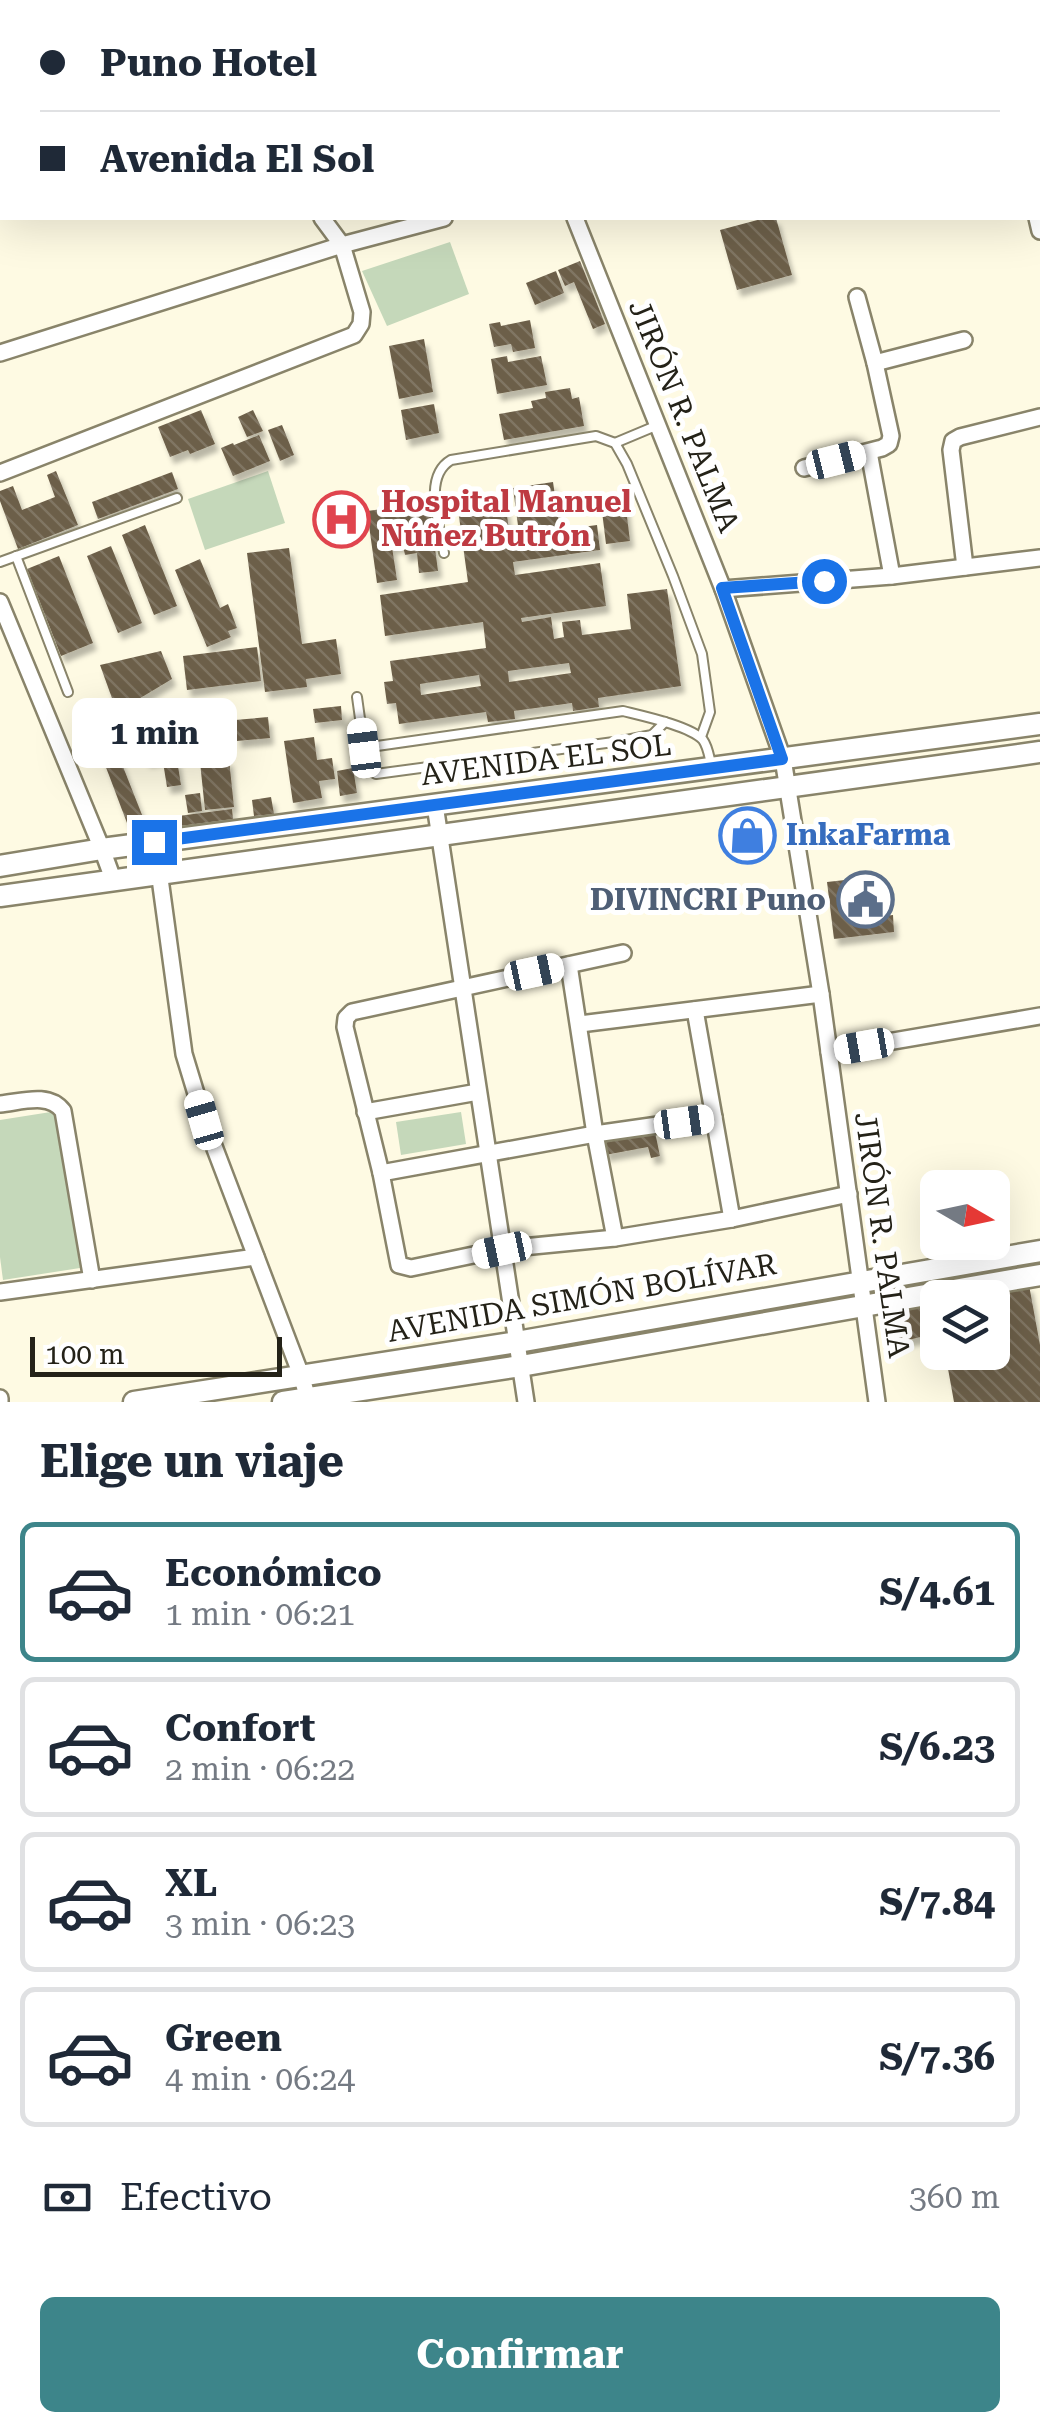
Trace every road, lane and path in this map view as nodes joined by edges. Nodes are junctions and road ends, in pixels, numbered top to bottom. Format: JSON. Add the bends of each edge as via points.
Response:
{"nodes":[{"id":1,"x":323,"y":220,"type":"edge"},
{"id":2,"x":436,"y":220,"type":"edge"},
{"id":3,"x":576,"y":220,"type":"edge"},
{"id":4,"x":342,"y":245,"type":"junction"},
{"id":5,"x":857,"y":297,"type":"dead end"},
{"id":6,"x":964,"y":340,"type":"dead end"},
{"id":7,"x":0,"y":353,"type":"edge"},
{"id":8,"x":875,"y":362,"type":"junction"},
{"id":9,"x":1040,"y":417,"type":"edge"},
{"id":10,"x":658,"y":425,"type":"junction"},
{"id":11,"x":614,"y":443,"type":"junction"},
{"id":12,"x":869,"y":452,"type":"junction"},
{"id":13,"x":804,"y":468,"type":"dead end"},
{"id":14,"x":0,"y":473,"type":"edge"},
{"id":15,"x":178,"y":498,"type":"dead end"},
{"id":16,"x":444,"y":554,"type":"dead end"},
{"id":17,"x":16,"y":556,"type":"junction"},
{"id":18,"x":1040,"y":558,"type":"edge"},
{"id":19,"x":0,"y":562,"type":"edge"},
{"id":20,"x":965,"y":567,"type":"junction"},
{"id":21,"x":892,"y":576,"type":"junction"},
{"id":22,"x":722,"y":588,"type":"junction"},
{"id":23,"x":2,"y":610,"type":"edge"},
{"id":24,"x":68,"y":692,"type":"dead end"},
{"id":25,"x":358,"y":697,"type":"dead end"},
{"id":26,"x":665,"y":722,"type":"junction"},
{"id":27,"x":1040,"y":724,"type":"edge"},
{"id":28,"x":701,"y":738,"type":"junction"},
{"id":29,"x":364,"y":748,"type":"junction"},
{"id":30,"x":1040,"y":752,"type":"edge"},
{"id":31,"x":782,"y":759,"type":"junction"},
{"id":32,"x":711,"y":769,"type":"junction"},
{"id":33,"x":788,"y":787,"type":"junction"},
{"id":34,"x":435,"y":805,"type":"junction"},
{"id":35,"x":440,"y":836,"type":"junction"},
{"id":36,"x":154,"y":842,"type":"junction"},
{"id":37,"x":102,"y":849,"type":"junction"},
{"id":38,"x":0,"y":866,"type":"edge"},
{"id":39,"x":159,"y":873,"type":"junction"},
{"id":40,"x":112,"y":879,"type":"junction"},
{"id":41,"x":0,"y":896,"type":"edge"},
{"id":42,"x":622,"y":953,"type":"dead end"},
{"id":43,"x":569,"y":965,"type":"junction"},
{"id":44,"x":464,"y":986,"type":"junction"},
{"id":45,"x":822,"y":994,"type":"junction"},
{"id":46,"x":694,"y":1010,"type":"junction"},
{"id":47,"x":1040,"y":1016,"type":"edge"},
{"id":48,"x":580,"y":1024,"type":"junction"},
{"id":49,"x":830,"y":1052,"type":"junction"},
{"id":50,"x":478,"y":1092,"type":"junction"},
{"id":51,"x":0,"y":1104,"type":"edge"},
{"id":52,"x":365,"y":1112,"type":"junction"},
{"id":53,"x":714,"y":1117,"type":"junction"},
{"id":54,"x":595,"y":1134,"type":"junction"},
{"id":55,"x":487,"y":1155,"type":"junction"},
{"id":56,"x":381,"y":1173,"type":"junction"},
{"id":57,"x":849,"y":1194,"type":"junction"},
{"id":58,"x":732,"y":1220,"type":"junction"},
{"id":59,"x":615,"y":1238,"type":"junction"},
{"id":60,"x":502,"y":1250,"type":"junction"},
{"id":61,"x":1040,"y":1251,"type":"edge"},
{"id":62,"x":256,"y":1257,"type":"junction"},
{"id":63,"x":1040,"y":1274,"type":"edge"},
{"id":64,"x":92,"y":1280,"type":"junction"},
{"id":65,"x":860,"y":1281,"type":"junction"},
{"id":66,"x":0,"y":1292,"type":"edge"},
{"id":67,"x":864,"y":1306,"type":"junction"},
{"id":68,"x":517,"y":1342,"type":"junction"},
{"id":69,"x":521,"y":1366,"type":"junction"},
{"id":70,"x":302,"y":1375,"type":"junction"},
{"id":71,"x":309,"y":1400,"type":"edge"},
{"id":72,"x":134,"y":1402,"type":"edge"},
{"id":73,"x":284,"y":1402,"type":"edge"},
{"id":74,"x":526,"y":1402,"type":"edge"},
{"id":75,"x":877,"y":1402,"type":"edge"}],
"edges":[{"from":1,"to":4,"type":"street"},
{"from":2,"to":4,"type":"street"},
{"from":3,"to":10,"type":"street","name":"JIRÓN R. PALMA"},
{"from":4,"to":7,"type":"street"},
{"from":4,"to":14,"type":"street","via":[[362,312],[354,335]]},
{"from":5,"to":8,"type":"street"},
{"from":6,"to":8,"type":"street"},
{"from":8,"to":12,"type":"street","via":[[891,436],[889,444]]},
{"from":9,"to":20,"type":"street","via":[[953,441]]},
{"from":10,"to":11,"type":"lane"},
{"from":10,"to":22,"type":"street","name":"JIRÓN R. PALMA"},
{"from":11,"to":16,"type":"lane","via":[[596,436],[444,464],[434,488]]},
{"from":11,"to":28,"type":"lane","via":[[702,654],[710,712]]},
{"from":12,"to":13,"type":"street"},
{"from":12,"to":21,"type":"street"},
{"from":15,"to":17,"type":"lane"},
{"from":17,"to":19,"type":"lane"},
{"from":17,"to":24,"type":"lane"},
{"from":18,"to":20,"type":"street"},
{"from":20,"to":21,"type":"street"},
{"from":21,"to":22,"type":"street"},
{"from":22,"to":31,"type":"street","name":"JIRÓN R. PALMA"},
{"from":23,"to":37,"type":"street"},
{"from":25,"to":29,"type":"lane"},
{"from":26,"to":28,"type":"lane"},
{"from":26,"to":29,"type":"lane","via":[[623,712]]},
{"from":26,"to":29,"type":"lane","via":[[652,735],[621,741],[380,774],[367,769]]},
{"from":27,"to":31,"type":"main road","name":"AVENIDA EL SOL"},
{"from":28,"to":32,"type":"lane"},
{"from":30,"to":33,"type":"main road","name":"AVENIDA EL SOL"},
{"from":31,"to":32,"type":"main road","name":"AVENIDA EL SOL"},
{"from":31,"to":33,"type":"street","name":"JIRÓN R. PALMA"},
{"from":32,"to":34,"type":"main road","name":"AVENIDA EL SOL"},
{"from":33,"to":35,"type":"main road","name":"AVENIDA EL SOL"},
{"from":33,"to":45,"type":"street","name":"JIRÓN R. PALMA"},
{"from":34,"to":35,"type":"street"},
{"from":34,"to":36,"type":"main road","name":"AVENIDA EL SOL"},
{"from":35,"to":39,"type":"main road","name":"AVENIDA EL SOL"},
{"from":35,"to":44,"type":"street"},
{"from":36,"to":37,"type":"main road","name":"AVENIDA EL SOL"},
{"from":36,"to":39,"type":"street"},
{"from":37,"to":38,"type":"main road","name":"AVENIDA EL SOL"},
{"from":37,"to":40,"type":"street"},
{"from":39,"to":40,"type":"main road","name":"AVENIDA EL SOL"},
{"from":39,"to":62,"type":"street","via":[[184,1054]]},
{"from":40,"to":41,"type":"main road","name":"AVENIDA EL SOL"},
{"from":42,"to":43,"type":"street"},
{"from":43,"to":44,"type":"street"},
{"from":43,"to":48,"type":"street"},
{"from":44,"to":50,"type":"street"},
{"from":44,"to":52,"type":"street","via":[[346,1018]]},
{"from":45,"to":46,"type":"street"},
{"from":45,"to":49,"type":"street","name":"JIRÓN R. PALMA"},
{"from":46,"to":48,"type":"street"},
{"from":46,"to":53,"type":"street"},
{"from":47,"to":49,"type":"street"},
{"from":48,"to":54,"type":"street"},
{"from":49,"to":57,"type":"street","name":"JIRÓN R. PALMA"},
{"from":50,"to":52,"type":"street"},
{"from":50,"to":55,"type":"street"},
{"from":51,"to":64,"type":"street","via":[[60,1105]]},
{"from":52,"to":56,"type":"street"},
{"from":53,"to":54,"type":"street"},
{"from":53,"to":58,"type":"street"},
{"from":54,"to":55,"type":"street"},
{"from":54,"to":59,"type":"street"},
{"from":55,"to":56,"type":"street"},
{"from":55,"to":60,"type":"street"},
{"from":56,"to":60,"type":"street","via":[[396,1260],[404,1268]]},
{"from":57,"to":58,"type":"street"},
{"from":57,"to":65,"type":"street","name":"JIRÓN R. PALMA"},
{"from":58,"to":59,"type":"street"},
{"from":59,"to":60,"type":"street"},
{"from":60,"to":68,"type":"street"},
{"from":61,"to":65,"type":"main road","name":"AVENIDA SIMÓN BOLÍVAR"},
{"from":62,"to":64,"type":"street"},
{"from":62,"to":70,"type":"street"},
{"from":63,"to":67,"type":"main road","name":"AVENIDA SIMÓN BOLÍVAR"},
{"from":64,"to":66,"type":"street"},
{"from":65,"to":67,"type":"street","name":"JIRÓN R. PALMA"},
{"from":65,"to":68,"type":"main road","name":"AVENIDA SIMÓN BOLÍVAR"},
{"from":67,"to":69,"type":"main road","name":"AVENIDA SIMÓN BOLÍVAR"},
{"from":67,"to":75,"type":"street","name":"JIRÓN R. PALMA"},
{"from":68,"to":69,"type":"street"},
{"from":68,"to":70,"type":"main road","name":"AVENIDA SIMÓN BOLÍVAR"},
{"from":69,"to":71,"type":"main road","name":"AVENIDA SIMÓN BOLÍVAR"},
{"from":69,"to":74,"type":"street"},
{"from":70,"to":71,"type":"street"},
{"from":70,"to":72,"type":"main road","name":"AVENIDA SIMÓN BOLÍVAR"},
{"from":71,"to":73,"type":"main road","name":"AVENIDA SIMÓN BOLÍVAR"}]}
